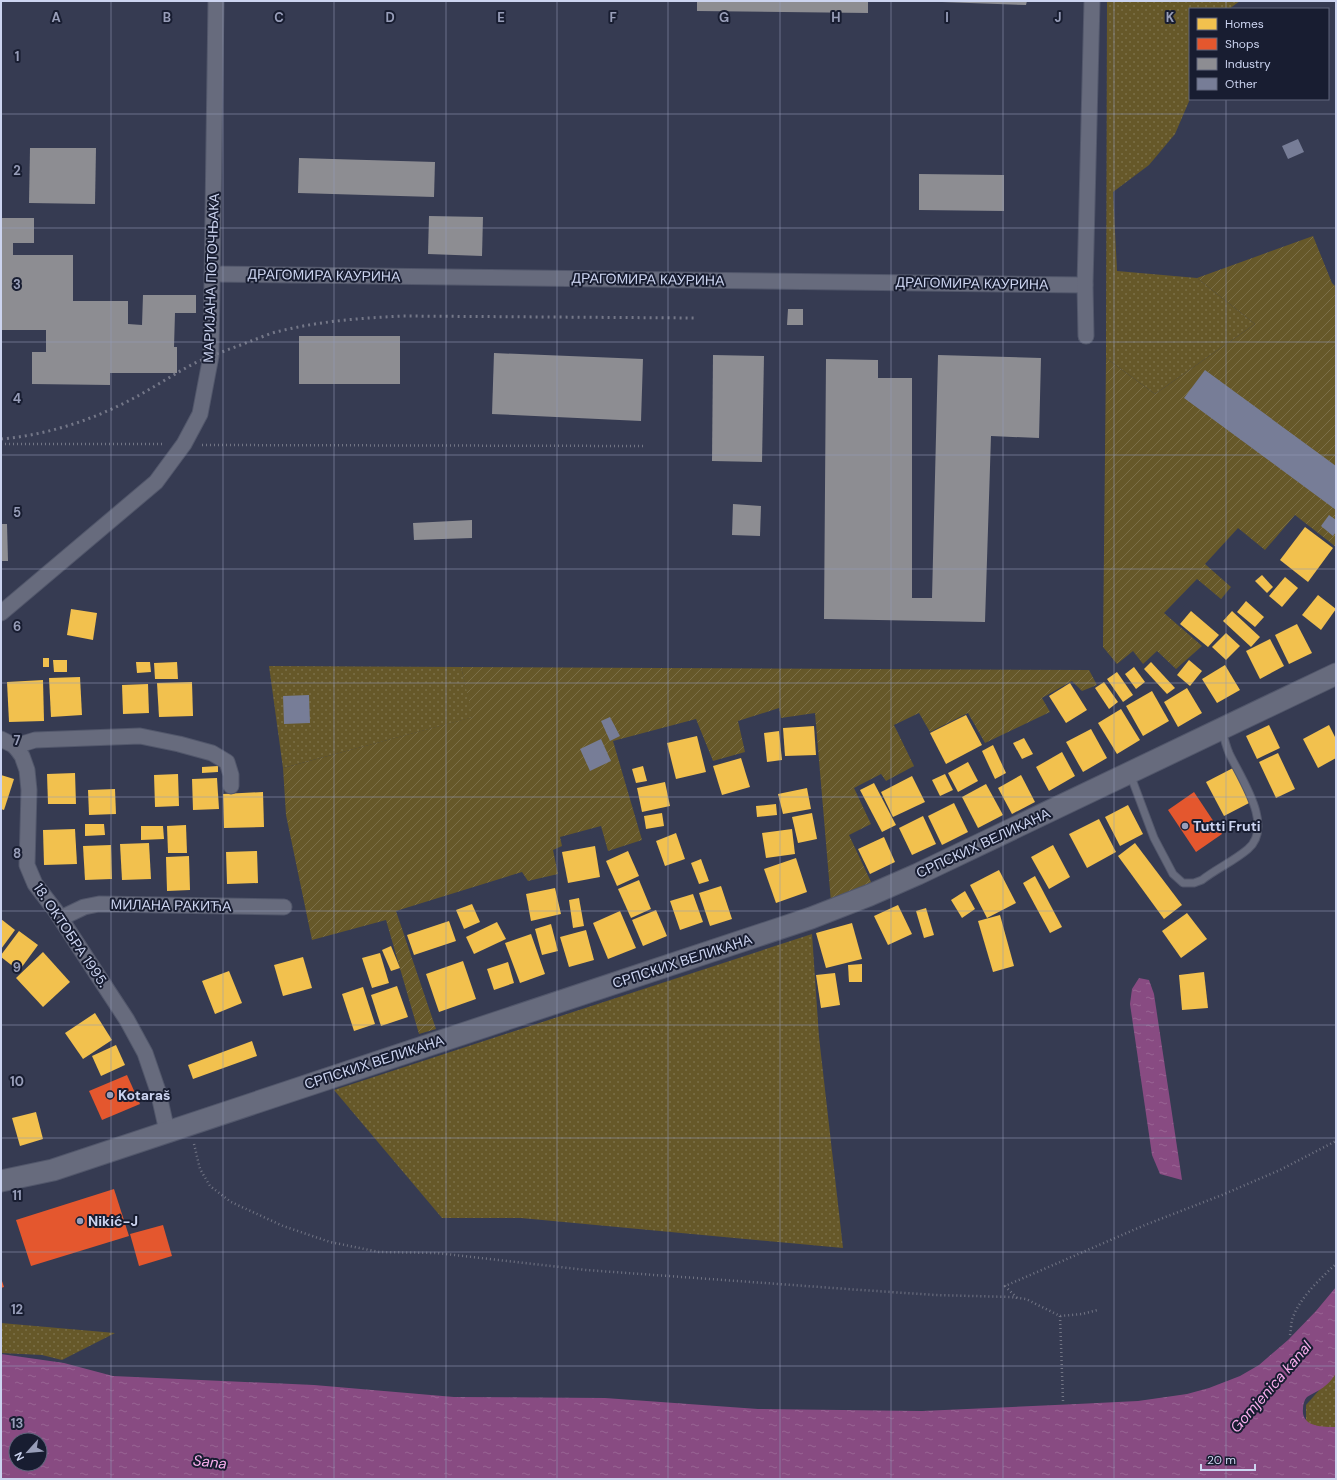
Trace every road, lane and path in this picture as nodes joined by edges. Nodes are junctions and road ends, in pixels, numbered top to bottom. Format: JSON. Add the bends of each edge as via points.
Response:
{"nodes":[{"id":1,"x":216,"y":1,"type":"edge"},
{"id":2,"x":1092,"y":1,"type":"edge"},
{"id":3,"x":212,"y":274,"type":"junction"},
{"id":4,"x":1085,"y":284,"type":"junction"},
{"id":5,"x":1086,"y":336,"type":"dead end"},
{"id":6,"x":1,"y":444,"type":"edge"},
{"id":7,"x":184,"y":444,"type":"junction"},
{"id":8,"x":646,"y":446,"type":"dead end"},
{"id":9,"x":1,"y":613,"type":"edge"},
{"id":10,"x":1336,"y":674,"type":"edge"},
{"id":11,"x":1222,"y":729,"type":"junction"},
{"id":12,"x":1,"y":739,"type":"edge"},
{"id":13,"x":17,"y":749,"type":"junction"},
{"id":14,"x":1130,"y":774,"type":"junction"},
{"id":15,"x":232,"y":786,"type":"dead end"},
{"id":16,"x":284,"y":907,"type":"dead end"},
{"id":17,"x":61,"y":918,"type":"junction"},
{"id":18,"x":189,"y":1124,"type":"junction"},
{"id":19,"x":167,"y":1131,"type":"junction"},
{"id":20,"x":1336,"y":1141,"type":"edge"},
{"id":21,"x":1,"y":1181,"type":"edge"},
{"id":22,"x":1336,"y":1264,"type":"edge"},
{"id":23,"x":1017,"y":1298,"type":"junction"},
{"id":24,"x":1098,"y":1310,"type":"dead end"},
{"id":25,"x":1060,"y":1316,"type":"junction"},
{"id":26,"x":1290,"y":1335,"type":"dead end"},
{"id":27,"x":1063,"y":1401,"type":"dead end"}],
"edges":[{"from":1,"to":3,"type":"street","name":"МАРИЈАНА ПОТОЧЊАКА"},
{"from":2,"to":4,"type":"street"},
{"from":3,"to":4,"type":"street","name":"ДРАГОМИРА КАУРИНА"},
{"from":3,"to":7,"type":"street","name":"МАРИЈАНА ПОТОЧЊАКА","via":[[211,356],[200,414]]},
{"from":4,"to":5,"type":"street"},
{"from":6,"to":7,"type":"path"},
{"from":7,"to":8,"type":"path"},
{"from":7,"to":9,"type":"street","name":"МАРИЈАНА ПОТОЧЊАКА","via":[[156,482]]},
{"from":10,"to":11,"type":"main road","name":"СРПСКИХ ВЕЛИКАНА"},
{"from":11,"to":14,"type":"main road","name":"СРПСКИХ ВЕЛИКАНА"},
{"from":11,"to":14,"type":"lane","via":[[1230,754],[1256,811],[1258,835],[1249,848],[1202,880],[1183,883],[1173,874],[1154,838]]},
{"from":12,"to":13,"type":"street"},
{"from":13,"to":15,"type":"street","via":[[22,744],[35,740],[140,736],[212,753],[227,762]]},
{"from":13,"to":17,"type":"street","name":"18. ОКТОБРА 1995.","via":[[27,770],[29,790],[27,864],[35,884]]},
{"from":14,"to":18,"type":"main road","name":"СРПСКИХ ВЕЛИКАНА","via":[[918,874],[811,918]]},
{"from":16,"to":17,"type":"street","name":"МИЛАНА РАКИЋА","via":[[99,904]]},
{"from":17,"to":19,"type":"street","name":"18. ОКТОБРА 1995.","via":[[127,1020],[145,1053],[158,1091]]},
{"from":18,"to":19,"type":"main road","name":"СРПСКИХ ВЕЛИКАНА"},
{"from":18,"to":23,"type":"path","via":[[200,1169],[210,1186],[231,1202],[283,1226],[330,1242],[379,1252],[437,1254],[586,1270],[883,1292]]},
{"from":19,"to":21,"type":"main road","name":"СРПСКИХ ВЕЛИКАНА","via":[[53,1170]]},
{"from":20,"to":23,"type":"path","via":[[1273,1173],[1004,1286]]},
{"from":22,"to":26,"type":"path","via":[[1300,1304],[1292,1320]]},
{"from":23,"to":25,"type":"path"},
{"from":24,"to":25,"type":"path"},
{"from":25,"to":27,"type":"path"}]}
